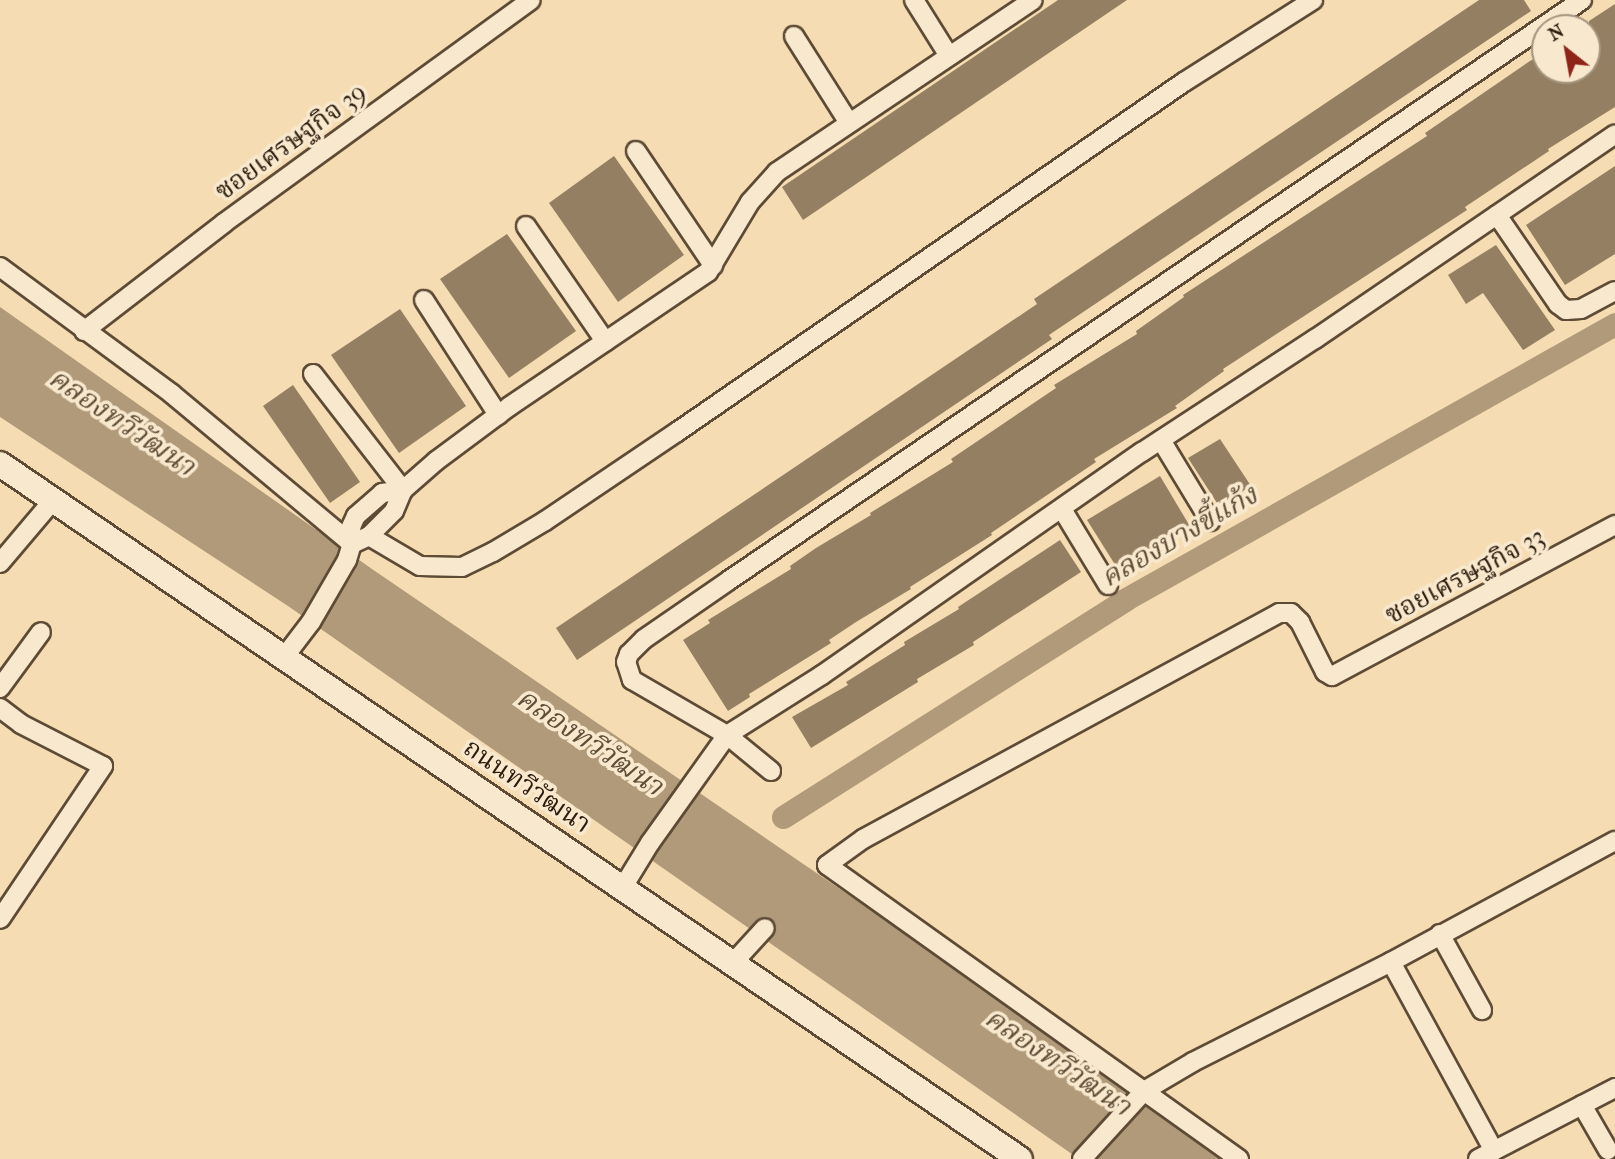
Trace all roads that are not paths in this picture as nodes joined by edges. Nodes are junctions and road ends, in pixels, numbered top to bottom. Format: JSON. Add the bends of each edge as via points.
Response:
{"nodes":[{"id":1,"x":531,"y":0,"type":"edge"},
{"id":2,"x":914,"y":0,"type":"edge"},
{"id":3,"x":1033,"y":0,"type":"edge"},
{"id":4,"x":1313,"y":0,"type":"edge"},
{"id":5,"x":1582,"y":0,"type":"edge"},
{"id":6,"x":794,"y":36,"type":"dead end"},
{"id":7,"x":949,"y":55,"type":"junction"},
{"id":8,"x":849,"y":123,"type":"junction"},
{"id":9,"x":1615,"y":134,"type":"edge"},
{"id":10,"x":636,"y":151,"type":"dead end"},
{"id":11,"x":1497,"y":215,"type":"junction"},
{"id":12,"x":526,"y":226,"type":"dead end"},
{"id":13,"x":713,"y":265,"type":"junction"},
{"id":14,"x":0,"y":267,"type":"edge"},
{"id":15,"x":1615,"y":291,"type":"edge"},
{"id":16,"x":424,"y":300,"type":"dead end"},
{"id":17,"x":84,"y":331,"type":"junction"},
{"id":18,"x":605,"y":341,"type":"junction"},
{"id":19,"x":313,"y":374,"type":"dead end"},
{"id":20,"x":498,"y":415,"type":"junction"},
{"id":21,"x":1161,"y":440,"type":"junction"},
{"id":22,"x":0,"y":464,"type":"edge"},
{"id":23,"x":403,"y":490,"type":"junction"},
{"id":24,"x":55,"y":498,"type":"junction"},
{"id":25,"x":1062,"y":509,"type":"junction"},
{"id":26,"x":1210,"y":521,"type":"dead end"},
{"id":27,"x":1615,"y":525,"type":"edge"},
{"id":28,"x":369,"y":536,"type":"junction"},
{"id":29,"x":349,"y":552,"type":"junction"},
{"id":30,"x":0,"y":563,"type":"edge"},
{"id":31,"x":1108,"y":585,"type":"dead end"},
{"id":32,"x":41,"y":632,"type":"dead end"},
{"id":33,"x":285,"y":656,"type":"junction"},
{"id":34,"x":0,"y":688,"type":"edge"},
{"id":35,"x":0,"y":708,"type":"edge"},
{"id":36,"x":727,"y":735,"type":"junction"},
{"id":37,"x":771,"y":771,"type":"dead end"},
{"id":38,"x":1615,"y":841,"type":"edge"},
{"id":39,"x":623,"y":887,"type":"junction"},
{"id":40,"x":0,"y":919,"type":"edge"},
{"id":41,"x":765,"y":928,"type":"dead end"},
{"id":42,"x":1440,"y":934,"type":"junction"},
{"id":43,"x":733,"y":962,"type":"junction"},
{"id":44,"x":1391,"y":962,"type":"junction"},
{"id":45,"x":1482,"y":1010,"type":"dead end"},
{"id":46,"x":1615,"y":1088,"type":"edge"},
{"id":47,"x":1143,"y":1092,"type":"junction"},
{"id":48,"x":1582,"y":1105,"type":"junction"},
{"id":49,"x":1608,"y":1150,"type":"dead end"},
{"id":50,"x":1486,"y":1155,"type":"edge"},
{"id":51,"x":1084,"y":1156,"type":"edge"},
{"id":52,"x":1020,"y":1159,"type":"edge"},
{"id":53,"x":1239,"y":1159,"type":"edge"}],
"edges":[{"from":1,"to":17,"type":"street","name":"ซอยเศรษฐกิจ 39","via":[[223,223]]},
{"from":2,"to":7,"type":"street"},
{"from":3,"to":7,"type":"street"},
{"from":4,"to":28,"type":"street","via":[[1184,82],[688,425],[484,557],[461,568],[420,566]]},
{"from":5,"to":36,"type":"street","via":[[728,581],[629,654],[626,662],[632,680]]},
{"from":6,"to":8,"type":"street"},
{"from":7,"to":8,"type":"street"},
{"from":8,"to":13,"type":"street","via":[[762,187]]},
{"from":9,"to":11,"type":"street"},
{"from":10,"to":13,"type":"street"},
{"from":11,"to":15,"type":"street","via":[[1566,310],[1581,309]]},
{"from":11,"to":21,"type":"street"},
{"from":12,"to":18,"type":"street"},
{"from":13,"to":18,"type":"street","via":[[681,292]]},
{"from":14,"to":17,"type":"street"},
{"from":16,"to":20,"type":"street"},
{"from":17,"to":29,"type":"street","via":[[172,394]]},
{"from":18,"to":20,"type":"street"},
{"from":19,"to":23,"type":"street"},
{"from":20,"to":23,"type":"street"},
{"from":21,"to":25,"type":"street"},
{"from":21,"to":26,"type":"street"},
{"from":22,"to":24,"type":"main road","name":"ถนนทวีวัฒนา"},
{"from":23,"to":28,"type":"street","via":[[394,511]]},
{"from":23,"to":29,"type":"street","via":[[382,493],[356,516]]},
{"from":24,"to":30,"type":"street"},
{"from":24,"to":33,"type":"main road","name":"ถนนทวีวัฒนา"},
{"from":25,"to":31,"type":"street"},
{"from":25,"to":36,"type":"street"},
{"from":27,"to":47,"type":"street","name":"ซอยเศรษฐกิจ 33","via":[[1332,676],[1325,672],[1300,622],[1291,613],[1279,613],[863,839],[827,865]]},
{"from":28,"to":29,"type":"street"},
{"from":29,"to":33,"type":"street","via":[[311,622]]},
{"from":32,"to":34,"type":"street"},
{"from":33,"to":39,"type":"main road","name":"ถนนทวีวัฒนา"},
{"from":35,"to":40,"type":"street","via":[[21,724],[103,766]]},
{"from":36,"to":37,"type":"street"},
{"from":36,"to":39,"type":"street"},
{"from":38,"to":42,"type":"street"},
{"from":39,"to":43,"type":"main road","name":"ถนนทวีวัฒนา"},
{"from":41,"to":43,"type":"street"},
{"from":42,"to":44,"type":"street"},
{"from":42,"to":45,"type":"street"},
{"from":43,"to":52,"type":"main road","name":"ถนนทวีวัฒนา"},
{"from":44,"to":47,"type":"street"},
{"from":44,"to":50,"type":"street"},
{"from":46,"to":48,"type":"street"},
{"from":47,"to":51,"type":"street"},
{"from":47,"to":53,"type":"street"},
{"from":48,"to":49,"type":"street"},
{"from":48,"to":50,"type":"street"}]}
